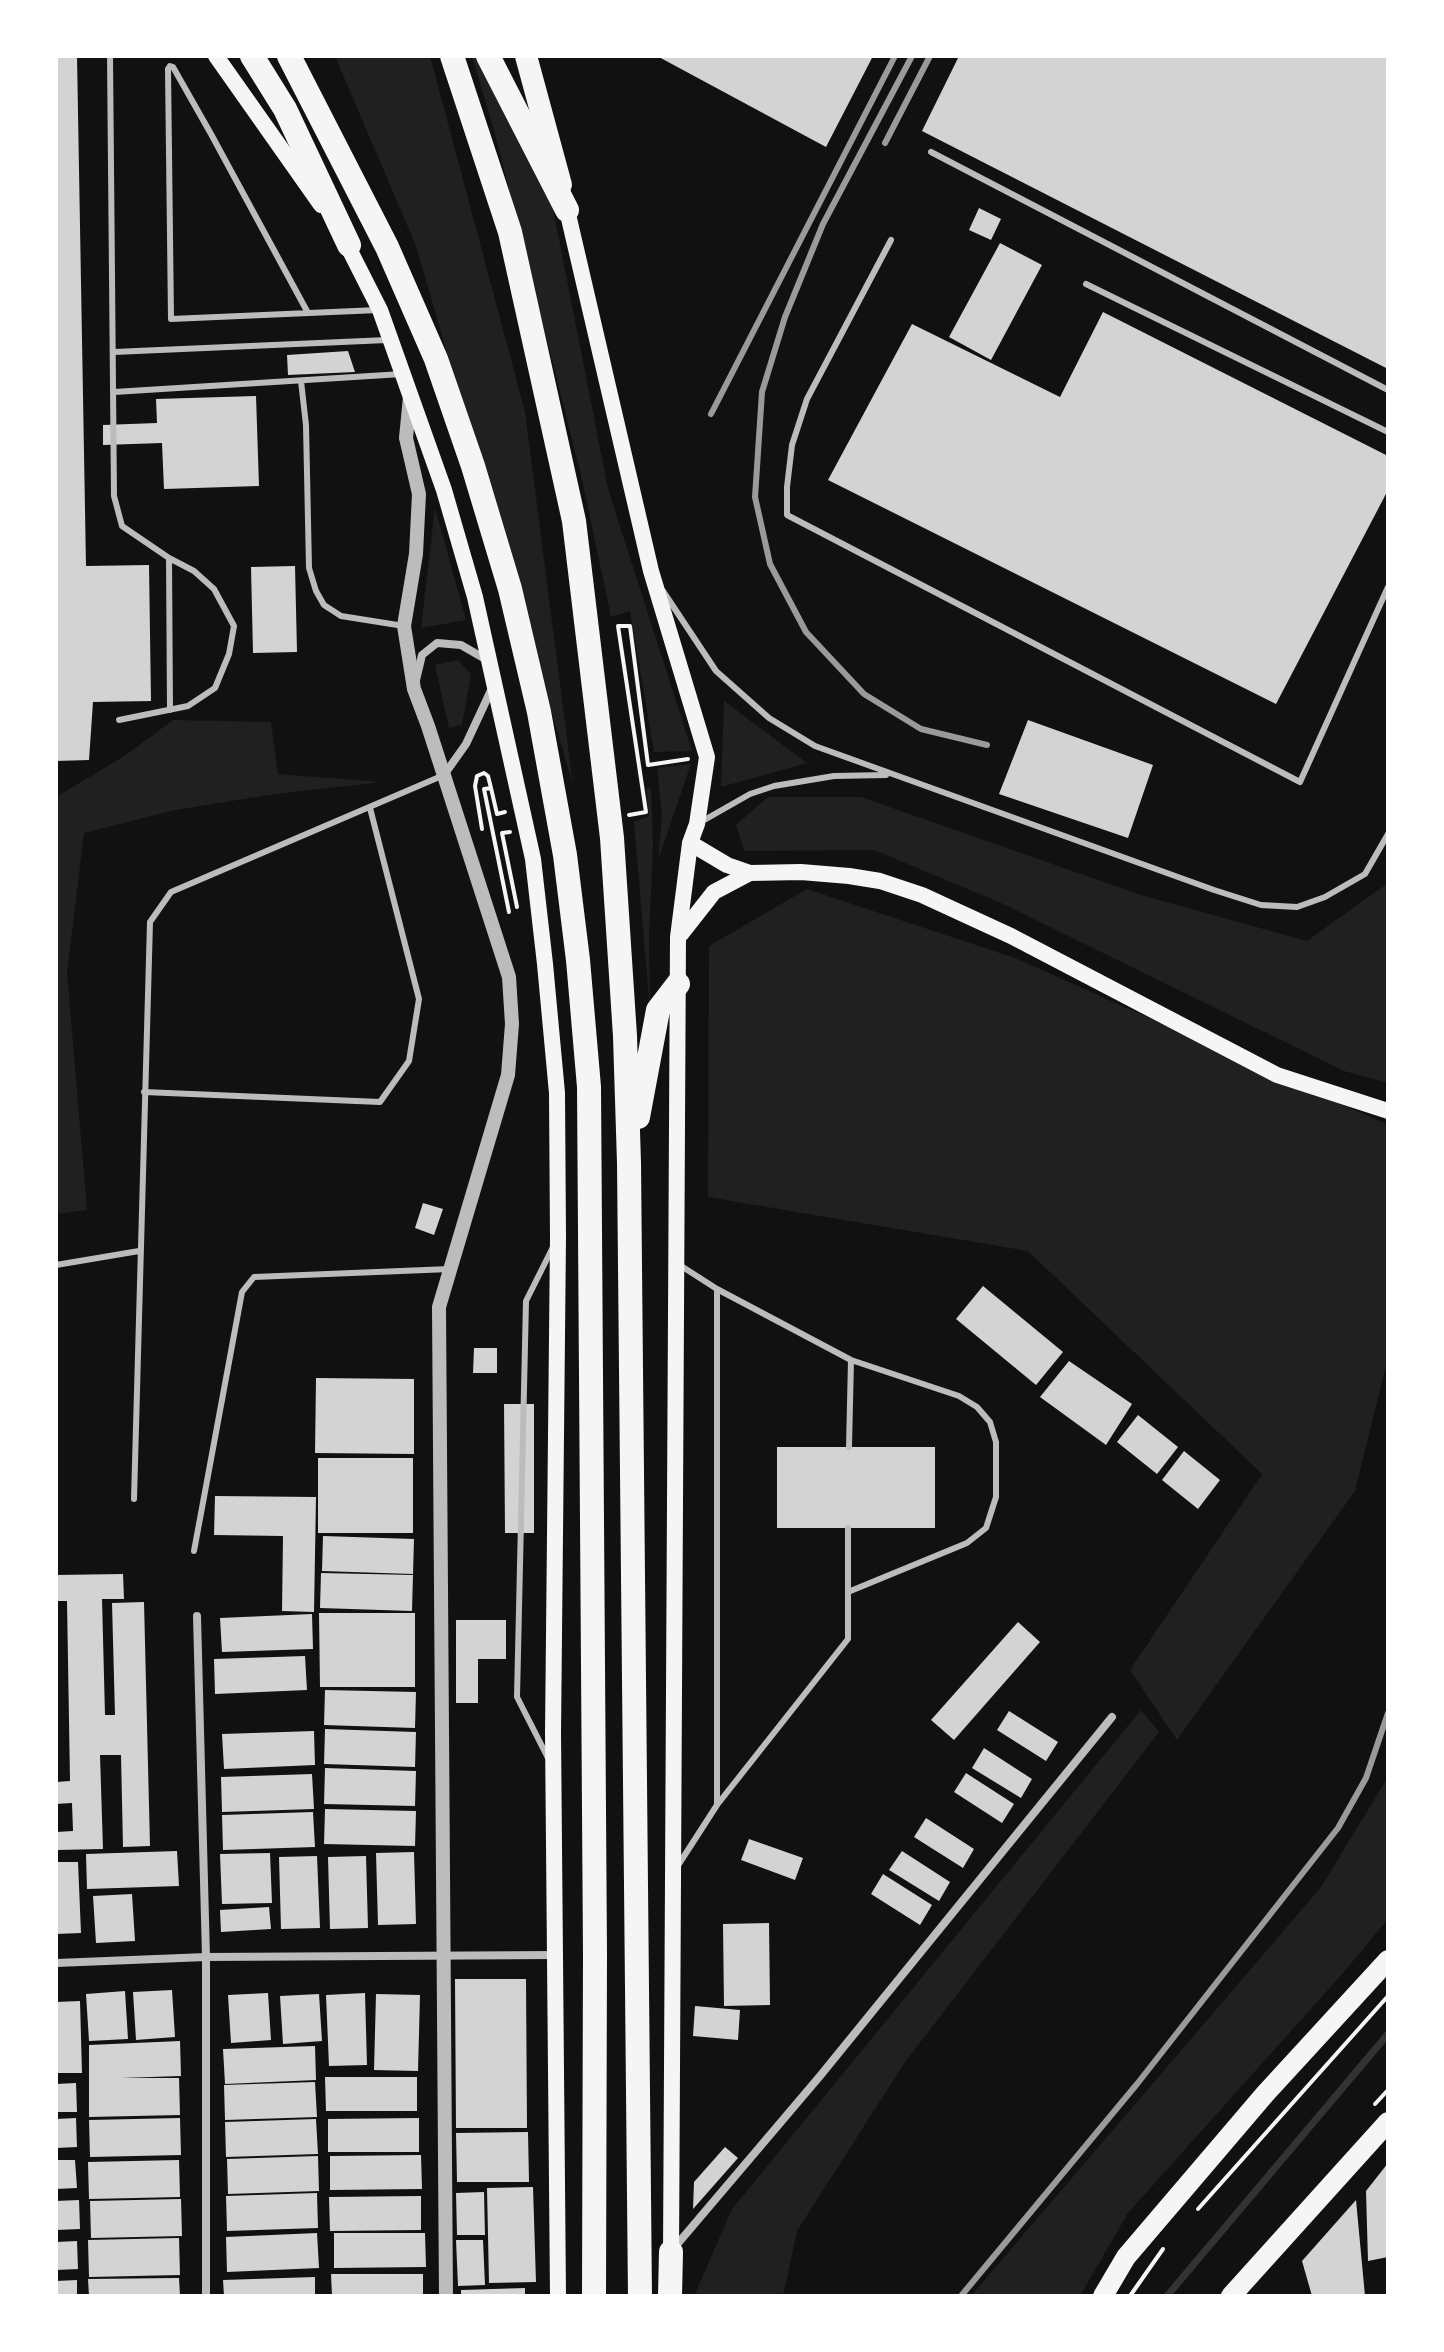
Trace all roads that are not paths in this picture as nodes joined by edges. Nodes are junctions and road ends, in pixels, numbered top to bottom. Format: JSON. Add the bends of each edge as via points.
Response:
{"nodes":[{"id":1,"x":110,"y":56,"type":"edge"},
{"id":2,"x":216,"y":56,"type":"edge"},
{"id":3,"x":252,"y":56,"type":"edge"},
{"id":4,"x":289,"y":56,"type":"edge"},
{"id":5,"x":452,"y":56,"type":"edge"},
{"id":6,"x":488,"y":56,"type":"edge"},
{"id":7,"x":526,"y":56,"type":"edge"},
{"id":8,"x":931,"y":152,"type":"dead end"},
{"id":9,"x":567,"y":210,"type":"junction"},
{"id":10,"x":891,"y":240,"type":"dead end"},
{"id":11,"x":349,"y":245,"type":"junction"},
{"id":12,"x":1086,"y":284,"type":"dead end"},
{"id":13,"x":380,"y":310,"type":"junction"},
{"id":14,"x":308,"y":313,"type":"junction"},
{"id":15,"x":390,"y":340,"type":"junction"},
{"id":16,"x":114,"y":352,"type":"junction"},
{"id":17,"x":403,"y":374,"type":"junction"},
{"id":18,"x":301,"y":381,"type":"junction"},
{"id":19,"x":1388,"y":390,"type":"edge"},
{"id":20,"x":114,"y":392,"type":"junction"},
{"id":21,"x":410,"y":393,"type":"junction"},
{"id":22,"x":1388,"y":432,"type":"edge"},
{"id":23,"x":169,"y":558,"type":"junction"},
{"id":24,"x":651,"y":571,"type":"junction"},
{"id":25,"x":1388,"y":587,"type":"edge"},
{"id":26,"x":404,"y":626,"type":"junction"},
{"id":27,"x":490,"y":662,"type":"junction"},
{"id":28,"x":495,"y":682,"type":"junction"},
{"id":29,"x":414,"y":689,"type":"junction"},
{"id":30,"x":170,"y":710,"type":"junction"},
{"id":31,"x":119,"y":720,"type":"dead end"},
{"id":32,"x":444,"y":775,"type":"junction"},
{"id":33,"x":890,"y":775,"type":"junction"},
{"id":34,"x":370,"y":808,"type":"junction"},
{"id":35,"x":697,"y":824,"type":"junction"},
{"id":36,"x":1388,"y":834,"type":"edge"},
{"id":37,"x":690,"y":843,"type":"junction"},
{"id":38,"x":750,"y":873,"type":"junction"},
{"id":39,"x":678,"y":937,"type":"junction"},
{"id":40,"x":678,"y":984,"type":"junction"},
{"id":41,"x":144,"y":1092,"type":"junction"},
{"id":42,"x":1388,"y":1111,"type":"edge"},
{"id":43,"x":629,"y":1163,"type":"junction"},
{"id":44,"x":558,"y":1237,"type":"junction"},
{"id":45,"x":139,"y":1251,"type":"junction"},
{"id":46,"x":676,"y":1263,"type":"junction"},
{"id":47,"x":56,"y":1265,"type":"edge"},
{"id":48,"x":450,"y":1269,"type":"junction"},
{"id":49,"x":717,"y":1289,"type":"junction"},
{"id":50,"x":851,"y":1360,"type":"junction"},
{"id":51,"x":849,"y":1447,"type":"dead end"},
{"id":52,"x":134,"y":1499,"type":"dead end"},
{"id":53,"x":848,"y":1528,"type":"dead end"},
{"id":54,"x":194,"y":1551,"type":"dead end"},
{"id":55,"x":848,"y":1592,"type":"junction"},
{"id":56,"x":197,"y":1616,"type":"dead end"},
{"id":57,"x":1112,"y":1717,"type":"dead end"},
{"id":58,"x":553,"y":1767,"type":"junction"},
{"id":59,"x":717,"y":1805,"type":"junction"},
{"id":60,"x":673,"y":1873,"type":"junction"},
{"id":61,"x":556,"y":1955,"type":"junction"},
{"id":62,"x":206,"y":1957,"type":"junction"},
{"id":63,"x":442,"y":1957,"type":"junction"},
{"id":64,"x":1388,"y":1960,"type":"edge"},
{"id":65,"x":56,"y":1963,"type":"edge"},
{"id":66,"x":1388,"y":2122,"type":"edge"},
{"id":67,"x":671,"y":2252,"type":"junction"},
{"id":68,"x":206,"y":2296,"type":"edge"},
{"id":69,"x":446,"y":2296,"type":"edge"},
{"id":70,"x":558,"y":2296,"type":"edge"},
{"id":71,"x":594,"y":2296,"type":"edge"},
{"id":72,"x":640,"y":2296,"type":"edge"},
{"id":73,"x":670,"y":2296,"type":"edge"},
{"id":74,"x":1103,"y":2296,"type":"edge"},
{"id":75,"x":1231,"y":2296,"type":"edge"}],
"edges":[{"from":1,"to":16,"type":"lane"},
{"from":2,"to":11,"type":"main road"},
{"from":3,"to":11,"type":"highway","via":[[285,109]]},
{"from":4,"to":71,"type":"highway","via":[[387,247],[436,359],[473,466],[510,589],[565,855],[589,1087]]},
{"from":5,"to":43,"type":"highway","via":[[510,232],[574,521],[612,838]]},
{"from":6,"to":9,"type":"highway"},
{"from":7,"to":9,"type":"highway"},
{"from":8,"to":19,"type":"lane"},
{"from":9,"to":24,"type":"main road"},
{"from":10,"to":25,"type":"lane","via":[[807,399],[792,445],[787,515],[1300,782]]},
{"from":11,"to":13,"type":"main road"},
{"from":12,"to":22,"type":"lane"},
{"from":13,"to":14,"type":"lane"},
{"from":13,"to":15,"type":"main road"},
{"from":14,"to":14,"type":"lane","via":[[171,319],[170,66],[211,134]]},
{"from":15,"to":16,"type":"lane"},
{"from":15,"to":17,"type":"main road"},
{"from":16,"to":20,"type":"lane"},
{"from":17,"to":18,"type":"lane"},
{"from":17,"to":21,"type":"main road"},
{"from":18,"to":20,"type":"lane"},
{"from":18,"to":26,"type":"lane","via":[[309,568],[316,591],[324,605],[341,616]]},
{"from":20,"to":23,"type":"lane","via":[[114,496],[122,526]]},
{"from":21,"to":26,"type":"street","via":[[406,438],[419,494]]},
{"from":21,"to":27,"type":"main road","via":[[444,490]]},
{"from":23,"to":30,"type":"lane"},
{"from":23,"to":30,"type":"lane","via":[[214,589],[234,626],[215,688],[188,706]]},
{"from":24,"to":33,"type":"lane","via":[[716,671],[769,718],[815,746]]},
{"from":24,"to":35,"type":"main road","via":[[707,757]]},
{"from":26,"to":29,"type":"street"},
{"from":27,"to":28,"type":"main road"},
{"from":27,"to":29,"type":"street","via":[[461,645],[437,643],[422,655]]},
{"from":28,"to":32,"type":"street","via":[[466,744]]},
{"from":28,"to":44,"type":"main road","via":[[533,859],[545,964],[555,1079]]},
{"from":29,"to":32,"type":"street"},
{"from":30,"to":31,"type":"lane"},
{"from":32,"to":34,"type":"lane"},
{"from":32,"to":48,"type":"street","via":[[509,977],[512,1024],[508,1075]]},
{"from":33,"to":35,"type":"lane","via":[[834,776],[774,786]]},
{"from":33,"to":36,"type":"lane","via":[[1261,905],[1297,907],[1325,897],[1365,874]]},
{"from":34,"to":41,"type":"lane","via":[[171,892],[150,922]]},
{"from":34,"to":41,"type":"lane","via":[[419,999],[409,1061],[380,1102]]},
{"from":35,"to":37,"type":"main road"},
{"from":37,"to":38,"type":"main road"},
{"from":37,"to":39,"type":"main road"},
{"from":38,"to":39,"type":"main road","via":[[714,892]]},
{"from":38,"to":42,"type":"main road","via":[[849,876],[922,895],[1277,1075]]},
{"from":39,"to":40,"type":"main road"},
{"from":40,"to":43,"type":"highway","via":[[658,1010]]},
{"from":40,"to":46,"type":"main road"},
{"from":41,"to":45,"type":"lane"},
{"from":43,"to":72,"type":"highway"},
{"from":44,"to":58,"type":"main road"},
{"from":44,"to":58,"type":"lane","via":[[526,1301],[517,1697]]},
{"from":45,"to":47,"type":"lane"},
{"from":45,"to":52,"type":"lane"},
{"from":46,"to":49,"type":"lane"},
{"from":46,"to":60,"type":"main road"},
{"from":48,"to":54,"type":"lane","via":[[254,1277],[242,1292]]},
{"from":48,"to":63,"type":"street","via":[[439,1307]]},
{"from":49,"to":50,"type":"lane"},
{"from":49,"to":59,"type":"lane"},
{"from":50,"to":51,"type":"lane"},
{"from":50,"to":55,"type":"lane","via":[[959,1396],[977,1407],[990,1422],[996,1442],[996,1497],[986,1528],[967,1543]]},
{"from":53,"to":55,"type":"lane"},
{"from":55,"to":59,"type":"lane","via":[[848,1639]]},
{"from":56,"to":62,"type":"street"},
{"from":57,"to":67,"type":"street"},
{"from":58,"to":61,"type":"main road"},
{"from":59,"to":60,"type":"lane"},
{"from":60,"to":67,"type":"main road"},
{"from":61,"to":63,"type":"street"},
{"from":61,"to":70,"type":"main road"},
{"from":62,"to":63,"type":"street"},
{"from":62,"to":65,"type":"street"},
{"from":62,"to":68,"type":"street"},
{"from":63,"to":69,"type":"street"},
{"from":64,"to":74,"type":"main road","via":[[1126,2257]]},
{"from":66,"to":75,"type":"main road"},
{"from":67,"to":73,"type":"highway"}]}
